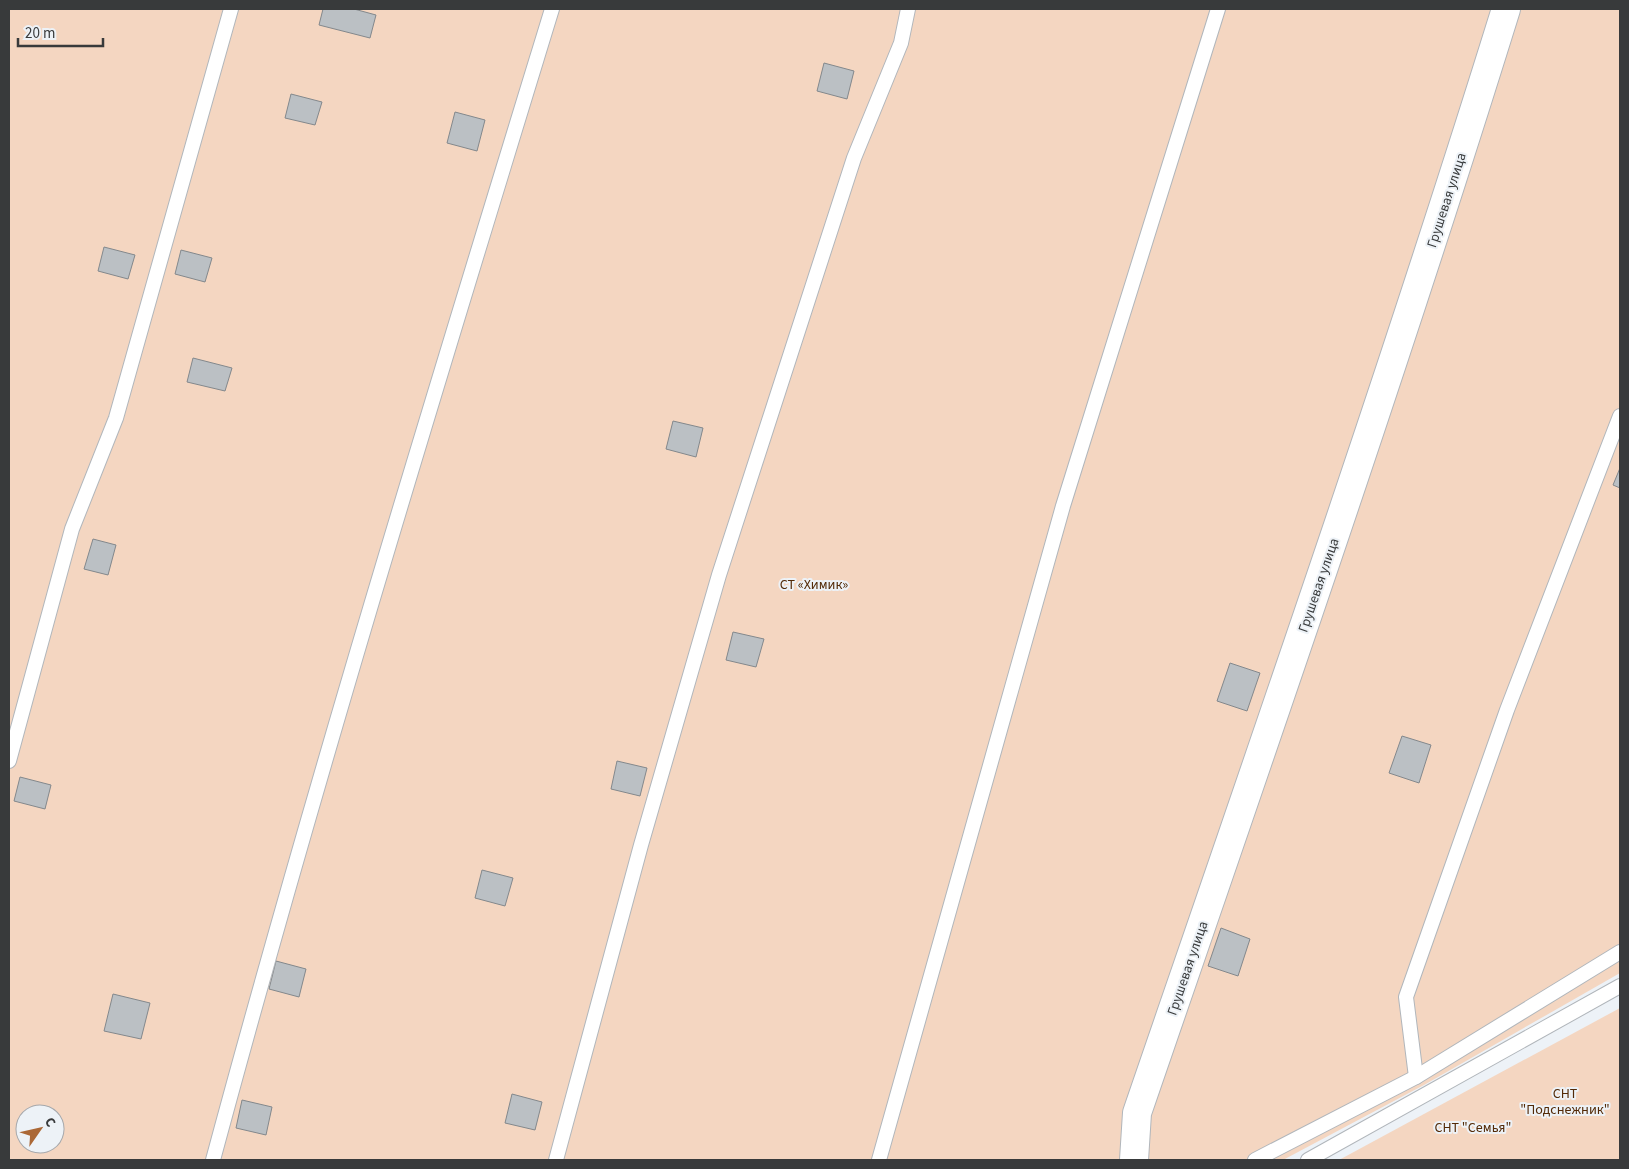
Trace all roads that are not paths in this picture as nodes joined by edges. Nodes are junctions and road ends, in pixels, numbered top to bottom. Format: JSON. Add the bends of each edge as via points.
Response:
{"nodes":[{"id":1,"x":232,"y":9,"type":"edge"},
{"id":2,"x":552,"y":9,"type":"edge"},
{"id":3,"x":908,"y":9,"type":"edge"},
{"id":4,"x":1218,"y":9,"type":"edge"},
{"id":5,"x":1506,"y":9,"type":"edge"},
{"id":6,"x":1620,"y":416,"type":"edge"},
{"id":7,"x":9,"y":761,"type":"edge"},
{"id":8,"x":1620,"y":952,"type":"edge"},
{"id":9,"x":1620,"y":986,"type":"edge"},
{"id":10,"x":1416,"y":1077,"type":"junction"},
{"id":11,"x":213,"y":1160,"type":"edge"},
{"id":12,"x":556,"y":1160,"type":"edge"},
{"id":13,"x":879,"y":1160,"type":"edge"},
{"id":14,"x":1134,"y":1160,"type":"edge"},
{"id":15,"x":1255,"y":1160,"type":"edge"},
{"id":16,"x":1308,"y":1160,"type":"edge"}],
"edges":[{"from":1,"to":7,"type":"lane","via":[[116,418],[72,529]]},
{"from":2,"to":11,"type":"lane","via":[[274,935]]},
{"from":3,"to":12,"type":"lane","via":[[901,43],[854,158],[720,575],[641,845]]},
{"from":4,"to":13,"type":"lane","via":[[1063,506]]},
{"from":5,"to":14,"type":"street","name":"Грушевая улица","via":[[1442,215],[1287,679],[1137,1113]]},
{"from":6,"to":10,"type":"lane","via":[[1507,710],[1406,997]]},
{"from":8,"to":10,"type":"lane"},
{"from":9,"to":16,"type":"lane"},
{"from":10,"to":15,"type":"lane"}]}
